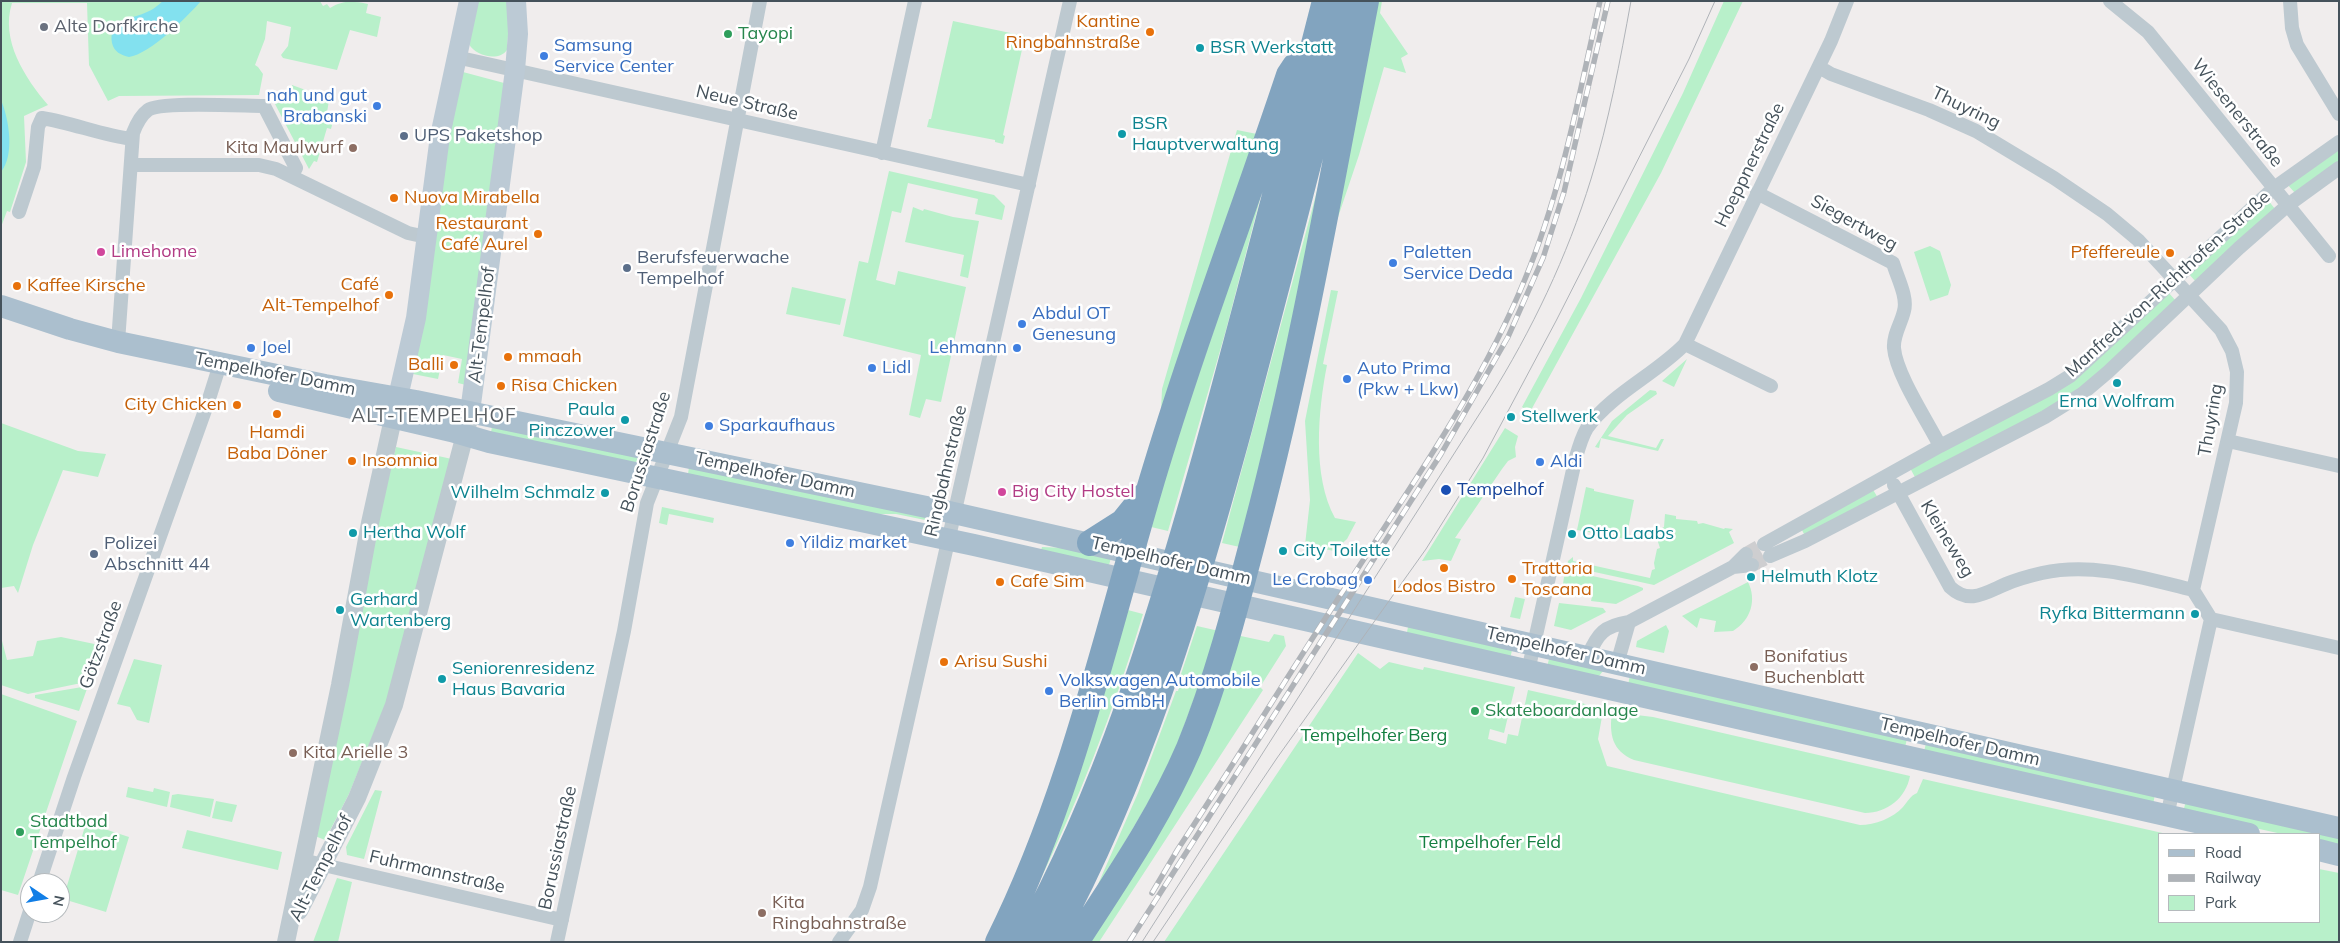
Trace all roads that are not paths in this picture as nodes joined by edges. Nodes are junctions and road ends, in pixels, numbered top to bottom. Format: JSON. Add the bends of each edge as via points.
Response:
{"nodes":[{"id":1,"x":469,"y":1,"type":"edge"},
{"id":2,"x":516,"y":1,"type":"edge"},
{"id":3,"x":760,"y":1,"type":"edge"},
{"id":4,"x":915,"y":1,"type":"edge"},
{"id":5,"x":1070,"y":1,"type":"edge"},
{"id":6,"x":1325,"y":1,"type":"edge"},
{"id":7,"x":1349,"y":1,"type":"edge"},
{"id":8,"x":1366,"y":1,"type":"edge"},
{"id":9,"x":1848,"y":1,"type":"edge"},
{"id":10,"x":2110,"y":1,"type":"edge"},
{"id":11,"x":2290,"y":1,"type":"edge"},
{"id":12,"x":1314,"y":42,"type":"junction"},
{"id":13,"x":456,"y":56,"type":"junction"},
{"id":14,"x":1819,"y":67,"type":"junction"},
{"id":15,"x":515,"y":70,"type":"junction"},
{"id":16,"x":2339,"y":114,"type":"edge"},
{"id":17,"x":737,"y":120,"type":"junction"},
{"id":18,"x":132,"y":139,"type":"junction"},
{"id":19,"x":2339,"y":142,"type":"edge"},
{"id":20,"x":882,"y":153,"type":"junction"},
{"id":21,"x":131,"y":165,"type":"junction"},
{"id":22,"x":2339,"y":168,"type":"edge"},
{"id":23,"x":292,"y":175,"type":"junction"},
{"id":24,"x":1029,"y":185,"type":"junction"},
{"id":25,"x":2274,"y":188,"type":"junction"},
{"id":26,"x":1757,"y":193,"type":"junction"},
{"id":27,"x":2288,"y":205,"type":"junction"},
{"id":28,"x":18,"y":212,"type":"dead end"},
{"id":29,"x":426,"y":237,"type":"junction"},
{"id":30,"x":2329,"y":256,"type":"dead end"},
{"id":31,"x":2175,"y":279,"type":"junction"},
{"id":32,"x":2190,"y":294,"type":"junction"},
{"id":33,"x":1,"y":306,"type":"edge"},
{"id":34,"x":1,"y":321,"type":"edge"},
{"id":35,"x":118,"y":342,"type":"junction"},
{"id":36,"x":1684,"y":344,"type":"junction"},
{"id":37,"x":218,"y":371,"type":"junction"},
{"id":38,"x":1771,"y":386,"type":"dead end"},
{"id":39,"x":395,"y":408,"type":"junction"},
{"id":40,"x":470,"y":412,"type":"junction"},
{"id":41,"x":466,"y":435,"type":"junction"},
{"id":42,"x":2228,"y":441,"type":"junction"},
{"id":43,"x":1940,"y":446,"type":"junction"},
{"id":44,"x":667,"y":453,"type":"junction"},
{"id":45,"x":2339,"y":466,"type":"edge"},
{"id":46,"x":1889,"y":474,"type":"junction"},
{"id":47,"x":657,"y":477,"type":"junction"},
{"id":48,"x":1151,"y":485,"type":"junction"},
{"id":49,"x":1898,"y":492,"type":"junction"},
{"id":50,"x":956,"y":513,"type":"junction"},
{"id":51,"x":1196,"y":534,"type":"junction"},
{"id":52,"x":1782,"y":534,"type":"junction"},
{"id":53,"x":950,"y":539,"type":"junction"},
{"id":54,"x":1090,"y":543,"type":"junction"},
{"id":55,"x":1789,"y":548,"type":"junction"},
{"id":56,"x":1132,"y":553,"type":"junction"},
{"id":57,"x":1749,"y":559,"type":"tunnel mouth"},
{"id":58,"x":1243,"y":578,"type":"junction"},
{"id":59,"x":1125,"y":579,"type":"junction"},
{"id":60,"x":2193,"y":590,"type":"junction"},
{"id":61,"x":1236,"y":605,"type":"junction"},
{"id":62,"x":2211,"y":620,"type":"junction"},
{"id":63,"x":1629,"y":622,"type":"junction"},
{"id":64,"x":1170,"y":623,"type":"junction"},
{"id":65,"x":1534,"y":644,"type":"junction"},
{"id":66,"x":2339,"y":648,"type":"edge"},
{"id":67,"x":1588,"y":656,"type":"junction"},
{"id":68,"x":1617,"y":664,"type":"junction"},
{"id":69,"x":1528,"y":671,"type":"junction"},
{"id":70,"x":1612,"y":690,"type":"junction"},
{"id":71,"x":1922,"y":733,"type":"junction"},
{"id":72,"x":1919,"y":759,"type":"junction"},
{"id":73,"x":2172,"y":790,"type":"junction"},
{"id":74,"x":2167,"y":816,"type":"junction"},
{"id":75,"x":2339,"y":828,"type":"edge"},
{"id":76,"x":2244,"y":833,"type":"edge"},
{"id":77,"x":2320,"y":850,"type":"edge"},
{"id":78,"x":2339,"y":855,"type":"edge"},
{"id":79,"x":302,"y":860,"type":"junction"},
{"id":80,"x":323,"y":864,"type":"junction"},
{"id":81,"x":42,"y":873,"type":"edge"},
{"id":82,"x":562,"y":920,"type":"junction"},
{"id":83,"x":26,"y":923,"type":"edge"},
{"id":84,"x":288,"y":936,"type":"edge"},
{"id":85,"x":20,"y":942,"type":"edge"},
{"id":86,"x":558,"y":942,"type":"edge"},
{"id":87,"x":839,"y":942,"type":"edge"},
{"id":88,"x":998,"y":942,"type":"edge"},
{"id":89,"x":1024,"y":942,"type":"edge"},
{"id":90,"x":1050,"y":942,"type":"edge"},
{"id":91,"x":1076,"y":942,"type":"edge"}],
"edges":[{"from":1,"to":13,"type":"main road","name":"Alt-Tempelhof"},
{"from":2,"to":15,"type":"main road","name":"Alt-Tempelhof"},
{"from":3,"to":17,"type":"street","name":"Borussiastraße"},
{"from":4,"to":20,"type":"street"},
{"from":5,"to":24,"type":"street","name":"Ringbahnstraße"},
{"from":6,"to":12,"type":"highway"},
{"from":7,"to":51,"type":"highway","via":[[1290,238]]},
{"from":8,"to":58,"type":"highway","via":[[1298,358]]},
{"from":9,"to":14,"type":"street","name":"Hoeppnerstraße"},
{"from":10,"to":25,"type":"street","name":"Wiesenerstraße","via":[[2148,32]]},
{"from":11,"to":16,"type":"street","via":[[2297,45]]},
{"from":12,"to":48,"type":"highway","via":[[1289,75]]},
{"from":12,"to":51,"type":"highway","via":[[1250,296]]},
{"from":13,"to":15,"type":"street","name":"Neue Straße"},
{"from":13,"to":29,"type":"main road","name":"Alt-Tempelhof","via":[[440,136]]},
{"from":14,"to":26,"type":"street","name":"Hoeppnerstraße"},
{"from":14,"to":31,"type":"street","name":"Thuyring","via":[[1976,132],[2054,178],[2107,214],[2138,240]]},
{"from":15,"to":17,"type":"street","name":"Neue Straße"},
{"from":15,"to":40,"type":"main road","name":"Alt-Tempelhof"},
{"from":17,"to":20,"type":"street","name":"Neue Straße"},
{"from":17,"to":44,"type":"street","name":"Borussiastraße","via":[[681,417]]},
{"from":18,"to":21,"type":"street"},
{"from":18,"to":23,"type":"street","via":[[138,120],[149,109],[167,106],[264,106],[296,168]]},
{"from":18,"to":28,"type":"street","via":[[42,118],[34,167]]},
{"from":19,"to":25,"type":"street","name":"Manfred-von-Richthofen-Straße"},
{"from":20,"to":24,"type":"street","name":"Neue Straße"},
{"from":21,"to":23,"type":"street","via":[[259,165]]},
{"from":21,"to":35,"type":"street"},
{"from":22,"to":27,"type":"street","name":"Manfred-von-Richthofen-Straße"},
{"from":23,"to":29,"type":"street","via":[[400,229]]},
{"from":24,"to":50,"type":"street","name":"Ringbahnstraße"},
{"from":25,"to":27,"type":"street","name":"Wiesenerstraße"},
{"from":25,"to":31,"type":"street","name":"Manfred-von-Richthofen-Straße"},
{"from":26,"to":36,"type":"street","name":"Hoeppnerstraße"},
{"from":26,"to":43,"type":"street","name":"Siegertweg","via":[[1893,263],[1905,301],[1894,348],[1899,366]]},
{"from":27,"to":30,"type":"street","name":"Wiesenerstraße"},
{"from":27,"to":32,"type":"street","name":"Manfred-von-Richthofen-Straße"},
{"from":29,"to":39,"type":"main road","name":"Alt-Tempelhof","via":[[414,325]]},
{"from":31,"to":32,"type":"street","name":"Thuyring"},
{"from":31,"to":43,"type":"street","name":"Manfred-von-Richthofen-Straße","via":[[2079,369],[2049,389]]},
{"from":32,"to":42,"type":"street","name":"Thuyring","via":[[2221,330],[2234,358],[2238,386]]},
{"from":32,"to":49,"type":"street","name":"Manfred-von-Richthofen-Straße","via":[[2082,394],[2045,417]]},
{"from":33,"to":35,"type":"main road","name":"Tempelhofer Damm"},
{"from":34,"to":37,"type":"main road","name":"Tempelhofer Damm","via":[[92,350]]},
{"from":35,"to":37,"type":"main road","name":"Tempelhofer Damm"},
{"from":36,"to":38,"type":"street"},
{"from":36,"to":65,"type":"street","name":"Hoeppnerstraße","via":[[1670,359],[1604,410],[1586,430],[1575,461]]},
{"from":37,"to":39,"type":"main road","name":"Tempelhofer Damm"},
{"from":37,"to":81,"type":"street","name":"Götzstraße"},
{"from":39,"to":40,"type":"main road","name":"Tempelhofer Damm"},
{"from":39,"to":41,"type":"main road","name":"Tempelhofer Damm"},
{"from":39,"to":79,"type":"street","name":"Alt-Tempelhof"},
{"from":40,"to":41,"type":"street","name":"Alt-Tempelhof"},
{"from":40,"to":44,"type":"main road","name":"Tempelhofer Damm"},
{"from":41,"to":47,"type":"main road","name":"Tempelhofer Damm"},
{"from":41,"to":80,"type":"street","name":"Alt-Tempelhof","via":[[394,705],[367,776]]},
{"from":42,"to":45,"type":"street"},
{"from":42,"to":60,"type":"street","name":"Thuyring"},
{"from":43,"to":46,"type":"street","name":"Manfred-von-Richthofen-Straße"},
{"from":44,"to":47,"type":"street","name":"Borussiastraße"},
{"from":44,"to":50,"type":"main road","name":"Tempelhofer Damm"},
{"from":46,"to":49,"type":"street","name":"Kleineweg"},
{"from":46,"to":52,"type":"street","name":"Manfred-von-Richthofen-Straße"},
{"from":47,"to":53,"type":"main road","name":"Tempelhofer Damm"},
{"from":47,"to":82,"type":"street","name":"Borussiastraße","via":[[647,503],[624,631]]},
{"from":48,"to":54,"type":"highway","via":[[1128,517]]},
{"from":48,"to":56,"type":"highway"},
{"from":49,"to":55,"type":"street","name":"Manfred-von-Richthofen-Straße"},
{"from":49,"to":60,"type":"street","name":"Kleineweg","via":[[1950,587],[1965,596],[1979,596],[2030,576],[2080,568],[2106,570]]},
{"from":50,"to":53,"type":"street","name":"Ringbahnstraße"},
{"from":50,"to":54,"type":"main road","name":"Tempelhofer Damm"},
{"from":51,"to":64,"type":"highway"},
{"from":52,"to":55,"type":"street"},
{"from":52,"to":55,"type":"street","name":"Manfred-von-Richthofen-Straße","via":[[1767,550]]},
{"from":53,"to":59,"type":"main road","name":"Tempelhofer Damm"},
{"from":53,"to":87,"type":"street","name":"Ringbahnstraße","via":[[870,886],[862,910]]},
{"from":54,"to":56,"type":"main road","name":"Tempelhofer Damm"},
{"from":56,"to":58,"type":"main road","name":"Tempelhofer Damm"},
{"from":56,"to":59,"type":"highway"},
{"from":57,"to":63,"type":"street"},
{"from":58,"to":61,"type":"highway"},
{"from":58,"to":65,"type":"main road","name":"Tempelhofer Damm"},
{"from":59,"to":61,"type":"main road","name":"Tempelhofer Damm"},
{"from":59,"to":88,"type":"highway","via":[[1069,767],[1026,880]]},
{"from":60,"to":62,"type":"street"},
{"from":61,"to":69,"type":"main road","name":"Tempelhofer Damm"},
{"from":61,"to":91,"type":"highway","via":[[1209,696],[1188,750],[1140,840]]},
{"from":62,"to":66,"type":"street"},
{"from":62,"to":73,"type":"street"},
{"from":63,"to":67,"type":"street","via":[[1606,629]]},
{"from":63,"to":68,"type":"street"},
{"from":64,"to":89,"type":"highway","via":[[1130,705],[1061,872]]},
{"from":64,"to":90,"type":"highway","via":[[1145,735],[1089,868]]},
{"from":65,"to":67,"type":"main road","name":"Tempelhofer Damm"},
{"from":65,"to":69,"type":"street","name":"Hoeppnerstraße"},
{"from":67,"to":68,"type":"main road","name":"Tempelhofer Damm"},
{"from":68,"to":70,"type":"street"},
{"from":68,"to":71,"type":"main road","name":"Tempelhofer Damm"},
{"from":69,"to":70,"type":"main road","name":"Tempelhofer Damm"},
{"from":70,"to":72,"type":"main road","name":"Tempelhofer Damm"},
{"from":71,"to":72,"type":"main road"},
{"from":71,"to":73,"type":"main road","name":"Tempelhofer Damm"},
{"from":72,"to":74,"type":"main road","name":"Tempelhofer Damm"},
{"from":73,"to":74,"type":"street"},
{"from":73,"to":75,"type":"main road","name":"Tempelhofer Damm"},
{"from":74,"to":76,"type":"main road","name":"Tempelhofer Damm"},
{"from":77,"to":78,"type":"main road"},
{"from":79,"to":80,"type":"street","name":"Fuhrmannstraße"},
{"from":79,"to":84,"type":"street","name":"Alt-Tempelhof"},
{"from":80,"to":82,"type":"street","name":"Fuhrmannstraße"},
{"from":80,"to":84,"type":"street","name":"Alt-Tempelhof"},
{"from":82,"to":86,"type":"street","name":"Borussiastraße"},
{"from":83,"to":85,"type":"street"}]}
